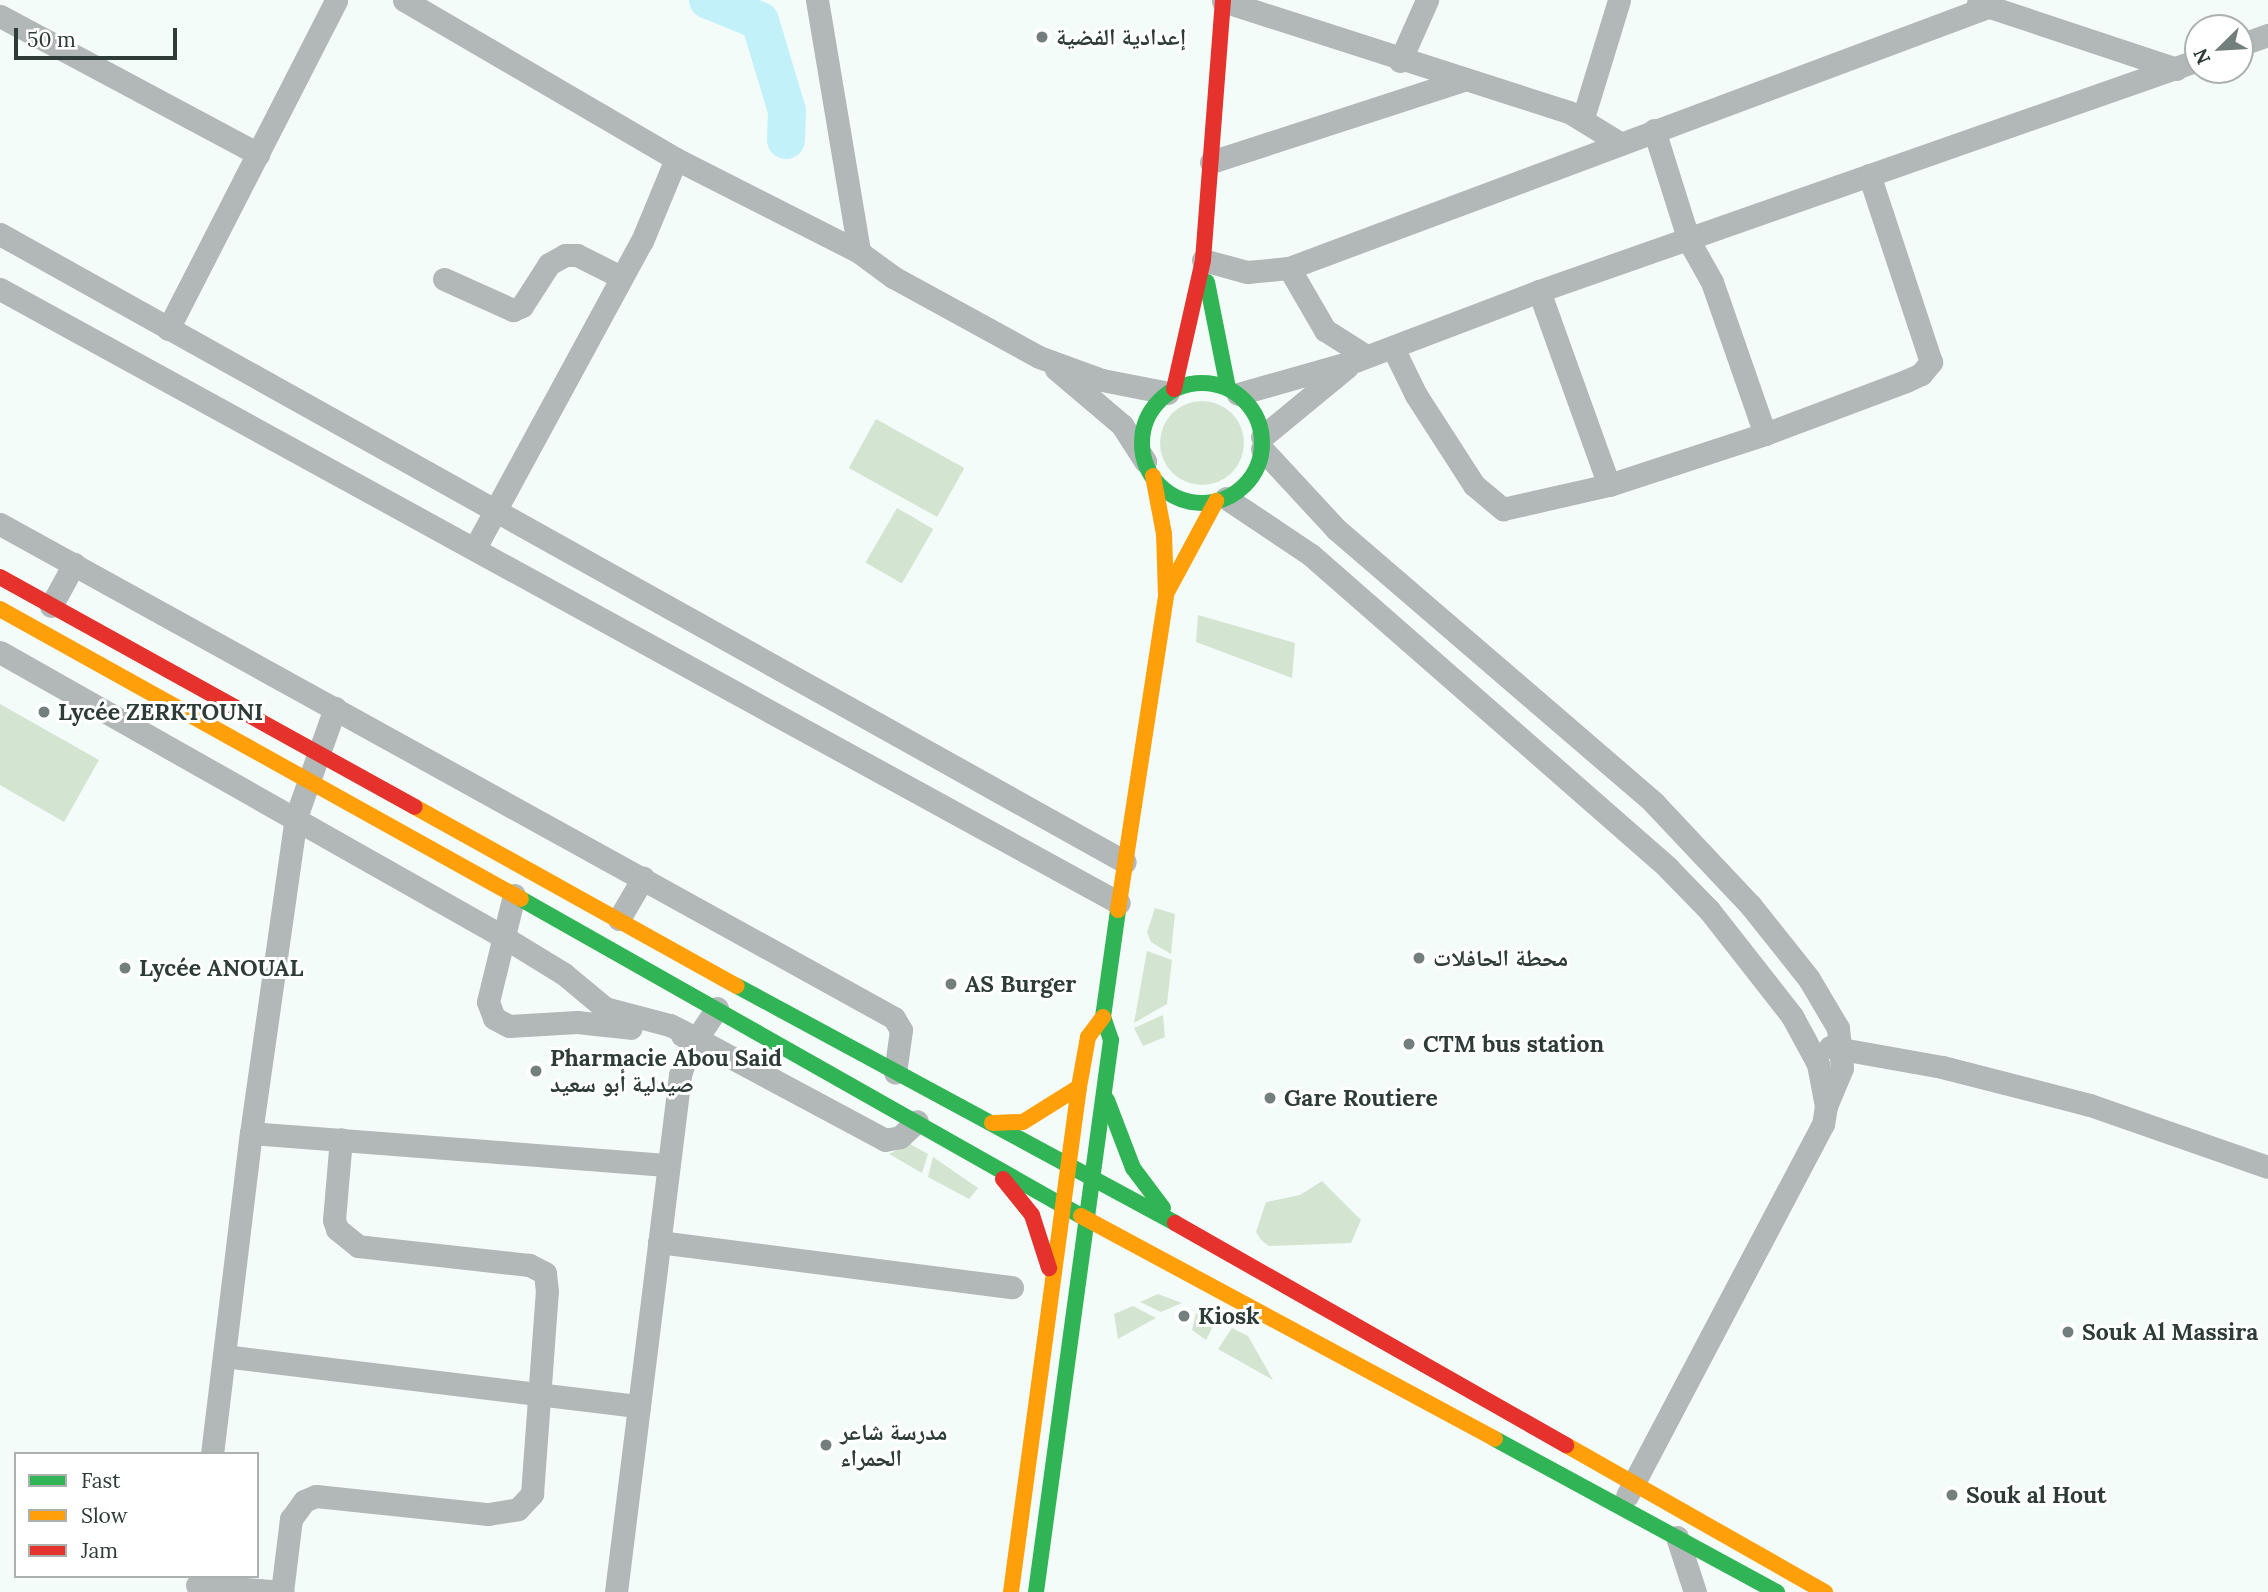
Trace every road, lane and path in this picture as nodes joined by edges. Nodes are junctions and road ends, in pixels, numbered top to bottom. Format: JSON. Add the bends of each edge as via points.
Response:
{"nodes":[{"id":1,"x":336,"y":0,"type":"edge"},
{"id":2,"x":404,"y":0,"type":"edge"},
{"id":3,"x":817,"y":0,"type":"edge"},
{"id":4,"x":1223,"y":0,"type":"edge"},
{"id":5,"x":1427,"y":0,"type":"edge"},
{"id":6,"x":1619,"y":0,"type":"edge"},
{"id":7,"x":1979,"y":3,"type":"edge"},
{"id":8,"x":2018,"y":7,"type":"edge"},
{"id":9,"x":0,"y":16,"type":"edge"},
{"id":10,"x":1400,"y":61,"type":"junction"},
{"id":11,"x":2184,"y":66,"type":"edge"},
{"id":12,"x":2176,"y":69,"type":"junction"},
{"id":13,"x":1464,"y":80,"type":"junction"},
{"id":14,"x":1583,"y":118,"type":"junction"},
{"id":15,"x":1654,"y":130,"type":"junction"},
{"id":16,"x":1618,"y":142,"type":"junction"},
{"id":17,"x":258,"y":154,"type":"junction"},
{"id":18,"x":677,"y":159,"type":"junction"},
{"id":19,"x":1211,"y":162,"type":"junction"},
{"id":20,"x":1869,"y":175,"type":"junction"},
{"id":21,"x":0,"y":234,"type":"edge"},
{"id":22,"x":1689,"y":241,"type":"junction"},
{"id":23,"x":859,"y":253,"type":"junction"},
{"id":24,"x":1203,"y":260,"type":"junction"},
{"id":25,"x":1289,"y":268,"type":"junction"},
{"id":26,"x":621,"y":277,"type":"junction"},
{"id":27,"x":444,"y":279,"type":"dead end"},
{"id":28,"x":0,"y":289,"type":"edge"},
{"id":29,"x":1539,"y":291,"type":"junction"},
{"id":30,"x":168,"y":329,"type":"junction"},
{"id":31,"x":1392,"y":348,"type":"junction"},
{"id":32,"x":1040,"y":357,"type":"junction"},
{"id":33,"x":1361,"y":359,"type":"junction"},
{"id":34,"x":1171,"y":391,"type":"junction"},
{"id":35,"x":1233,"y":391,"type":"junction"},
{"id":36,"x":1765,"y":434,"type":"junction"},
{"id":37,"x":1262,"y":443,"type":"junction"},
{"id":38,"x":1149,"y":468,"type":"junction"},
{"id":39,"x":1609,"y":485,"type":"junction"},
{"id":40,"x":1221,"y":499,"type":"junction"},
{"id":41,"x":494,"y":510,"type":"junction"},
{"id":42,"x":0,"y":524,"type":"edge"},
{"id":43,"x":475,"y":548,"type":"junction"},
{"id":44,"x":74,"y":564,"type":"junction"},
{"id":45,"x":0,"y":577,"type":"edge"},
{"id":46,"x":1166,"y":596,"type":"junction"},
{"id":47,"x":51,"y":606,"type":"junction"},
{"id":48,"x":0,"y":609,"type":"edge"},
{"id":49,"x":0,"y":652,"type":"edge"},
{"id":50,"x":335,"y":708,"type":"junction"},
{"id":51,"x":320,"y":755,"type":"junction"},
{"id":52,"x":307,"y":781,"type":"junction"},
{"id":53,"x":1654,"y":803,"type":"junction"},
{"id":54,"x":296,"y":817,"type":"junction"},
{"id":55,"x":1631,"y":833,"type":"junction"},
{"id":56,"x":1125,"y":862,"type":"junction"},
{"id":57,"x":643,"y":878,"type":"junction"},
{"id":58,"x":514,"y":895,"type":"junction"},
{"id":59,"x":1119,"y":903,"type":"junction"},
{"id":60,"x":619,"y":919,"type":"junction"},
{"id":61,"x":502,"y":936,"type":"junction"},
{"id":62,"x":585,"y":992,"type":"junction"},
{"id":63,"x":717,"y":1008,"type":"junction"},
{"id":64,"x":1103,"y":1017,"type":"junction"},
{"id":65,"x":577,"y":1022,"type":"junction"},
{"id":66,"x":697,"y":1039,"type":"junction"},
{"id":67,"x":1809,"y":1045,"type":"junction"},
{"id":68,"x":1842,"y":1048,"type":"junction"},
{"id":69,"x":895,"y":1073,"type":"junction"},
{"id":70,"x":1079,"y":1087,"type":"junction"},
{"id":71,"x":1105,"y":1090,"type":"junction"},
{"id":72,"x":1826,"y":1106,"type":"junction"},
{"id":73,"x":917,"y":1121,"type":"junction"},
{"id":74,"x":992,"y":1123,"type":"junction"},
{"id":75,"x":251,"y":1133,"type":"junction"},
{"id":76,"x":341,"y":1139,"type":"junction"},
{"id":77,"x":979,"y":1156,"type":"junction"},
{"id":78,"x":1067,"y":1161,"type":"junction"},
{"id":79,"x":666,"y":1166,"type":"junction"},
{"id":80,"x":2268,"y":1167,"type":"edge"},
{"id":81,"x":1093,"y":1176,"type":"junction"},
{"id":82,"x":1062,"y":1205,"type":"junction"},
{"id":83,"x":1088,"y":1219,"type":"junction"},
{"id":84,"x":1178,"y":1224,"type":"junction"},
{"id":85,"x":659,"y":1242,"type":"junction"},
{"id":86,"x":1118,"y":1257,"type":"dead end"},
{"id":87,"x":1162,"y":1261,"type":"junction"},
{"id":88,"x":1102,"y":1263,"type":"dead end"},
{"id":89,"x":1012,"y":1287,"type":"dead end"},
{"id":90,"x":1052,"y":1291,"type":"junction"},
{"id":91,"x":1078,"y":1293,"type":"junction"},
{"id":92,"x":224,"y":1356,"type":"junction"},
{"id":93,"x":541,"y":1394,"type":"junction"},
{"id":94,"x":639,"y":1406,"type":"junction"},
{"id":95,"x":212,"y":1452,"type":"edge"},
{"id":96,"x":1633,"y":1484,"type":"junction"},
{"id":97,"x":1621,"y":1507,"type":"junction"},
{"id":98,"x":1677,"y":1538,"type":"junction"},
{"id":99,"x":197,"y":1584,"type":"edge"},
{"id":100,"x":1768,"y":1587,"type":"edge"},
{"id":101,"x":282,"y":1592,"type":"edge"},
{"id":102,"x":616,"y":1592,"type":"edge"},
{"id":103,"x":1010,"y":1592,"type":"edge"},
{"id":104,"x":1036,"y":1592,"type":"edge"},
{"id":105,"x":1695,"y":1592,"type":"edge"},
{"id":106,"x":1733,"y":1592,"type":"edge"},
{"id":107,"x":1825,"y":1592,"type":"edge"}],
"edges":[{"from":1,"to":17,"type":"street"},
{"from":2,"to":18,"type":"street"},
{"from":3,"to":23,"type":"street"},
{"from":4,"to":10,"type":"street"},
{"from":4,"to":19,"type":"main road"},
{"from":5,"to":10,"type":"street"},
{"from":6,"to":14,"type":"street"},
{"from":7,"to":8,"type":"street"},
{"from":7,"to":15,"type":"street"},
{"from":8,"to":12,"type":"street"},
{"from":9,"to":17,"type":"street"},
{"from":10,"to":13,"type":"street"},
{"from":11,"to":12,"type":"street"},
{"from":12,"to":20,"type":"street"},
{"from":13,"to":14,"type":"street"},
{"from":13,"to":19,"type":"street"},
{"from":14,"to":16,"type":"street"},
{"from":15,"to":16,"type":"street"},
{"from":15,"to":22,"type":"street"},
{"from":16,"to":25,"type":"street"},
{"from":17,"to":30,"type":"street"},
{"from":18,"to":23,"type":"street"},
{"from":18,"to":26,"type":"street"},
{"from":19,"to":24,"type":"main road"},
{"from":20,"to":22,"type":"street"},
{"from":20,"to":36,"type":"street","via":[[1931,362],[1921,374],[1906,381]]},
{"from":21,"to":30,"type":"street"},
{"from":22,"to":29,"type":"street"},
{"from":22,"to":36,"type":"street","via":[[1712,282]]},
{"from":23,"to":32,"type":"street","via":[[893,277]]},
{"from":24,"to":25,"type":"street","via":[[1247,272]]},
{"from":24,"to":34,"type":"main road"},
{"from":24,"to":35,"type":"main road"},
{"from":25,"to":33,"type":"street","via":[[1325,330]]},
{"from":26,"to":27,"type":"street","via":[[577,255],[565,254],[550,264],[523,306],[513,310]]},
{"from":26,"to":41,"type":"street"},
{"from":28,"to":43,"type":"street"},
{"from":29,"to":31,"type":"street"},
{"from":29,"to":39,"type":"street"},
{"from":30,"to":41,"type":"street"},
{"from":31,"to":33,"type":"street"},
{"from":31,"to":39,"type":"street","via":[[1416,395],[1474,485],[1503,509]]},
{"from":32,"to":34,"type":"street","via":[[1102,380]]},
{"from":32,"to":38,"type":"street","via":[[1122,425]]},
{"from":33,"to":35,"type":"street"},
{"from":33,"to":37,"type":"street"},
{"from":34,"to":35,"type":"main road","via":[[1192,383]]},
{"from":34,"to":38,"type":"main road","via":[[1146,423]]},
{"from":35,"to":37,"type":"main road","via":[[1250,406]]},
{"from":36,"to":39,"type":"street"},
{"from":37,"to":40,"type":"main road","via":[[1250,478]]},
{"from":37,"to":53,"type":"street","via":[[1336,529]]},
{"from":38,"to":40,"type":"main road","via":[[1180,498]]},
{"from":38,"to":46,"type":"main road","via":[[1164,534]]},
{"from":40,"to":46,"type":"main road"},
{"from":40,"to":55,"type":"street","via":[[1311,555]]},
{"from":41,"to":43,"type":"street"},
{"from":41,"to":56,"type":"street"},
{"from":42,"to":44,"type":"street"},
{"from":43,"to":59,"type":"street"},
{"from":44,"to":47,"type":"street"},
{"from":44,"to":50,"type":"street"},
{"from":45,"to":47,"type":"main road"},
{"from":46,"to":56,"type":"main road"},
{"from":47,"to":51,"type":"main road"},
{"from":48,"to":52,"type":"main road"},
{"from":49,"to":54,"type":"street"},
{"from":50,"to":51,"type":"street"},
{"from":50,"to":57,"type":"street"},
{"from":51,"to":52,"type":"street"},
{"from":51,"to":60,"type":"main road"},
{"from":52,"to":54,"type":"street"},
{"from":52,"to":58,"type":"main road"},
{"from":53,"to":55,"type":"street"},
{"from":53,"to":68,"type":"street","via":[[1779,940],[1829,1010]]},
{"from":54,"to":61,"type":"street"},
{"from":54,"to":75,"type":"street"},
{"from":55,"to":67,"type":"street","via":[[1709,910]]},
{"from":56,"to":59,"type":"main road"},
{"from":57,"to":60,"type":"street"},
{"from":57,"to":69,"type":"street","via":[[894,1018],[901,1030]]},
{"from":58,"to":61,"type":"street"},
{"from":58,"to":63,"type":"main road"},
{"from":59,"to":64,"type":"main road"},
{"from":60,"to":69,"type":"main road"},
{"from":61,"to":62,"type":"street"},
{"from":61,"to":65,"type":"street","via":[[488,1002],[494,1018],[509,1026]]},
{"from":62,"to":65,"type":"street"},
{"from":62,"to":66,"type":"street","via":[[605,1008],[670,1025]]},
{"from":63,"to":66,"type":"street"},
{"from":63,"to":73,"type":"main road"},
{"from":64,"to":70,"type":"main road","via":[[1088,1037]]},
{"from":64,"to":71,"type":"main road","via":[[1111,1040]]},
{"from":65,"to":66,"type":"street"},
{"from":66,"to":73,"type":"street","via":[[886,1140],[900,1137]]},
{"from":66,"to":79,"type":"street","via":[[683,1063]]},
{"from":67,"to":68,"type":"street"},
{"from":67,"to":72,"type":"street"},
{"from":68,"to":72,"type":"street","via":[[1837,1088]]},
{"from":68,"to":80,"type":"street","via":[[2090,1105]]},
{"from":69,"to":74,"type":"main road"},
{"from":70,"to":74,"type":"main road","via":[[1033,1118],[1010,1125]]},
{"from":70,"to":78,"type":"main road"},
{"from":71,"to":81,"type":"main road"},
{"from":71,"to":84,"type":"main road","via":[[1133,1168]]},
{"from":72,"to":96,"type":"street","via":[[1813,1146]]},
{"from":73,"to":77,"type":"main road"},
{"from":74,"to":78,"type":"main road"},
{"from":75,"to":76,"type":"street"},
{"from":75,"to":92,"type":"street"},
{"from":76,"to":79,"type":"street"},
{"from":76,"to":93,"type":"street","via":[[334,1220],[337,1229],[358,1247],[529,1265],[545,1273]]},
{"from":77,"to":82,"type":"main road"},
{"from":77,"to":90,"type":"main road","via":[[1031,1215],[1048,1262]]},
{"from":78,"to":81,"type":"main road"},
{"from":78,"to":82,"type":"main road"},
{"from":79,"to":85,"type":"street"},
{"from":81,"to":83,"type":"main road"},
{"from":81,"to":84,"type":"main road"},
{"from":82,"to":83,"type":"main road"},
{"from":82,"to":90,"type":"main road"},
{"from":83,"to":87,"type":"main road"},
{"from":83,"to":91,"type":"main road"},
{"from":84,"to":96,"type":"main road"},
{"from":85,"to":89,"type":"street"},
{"from":85,"to":94,"type":"street"},
{"from":86,"to":87,"type":"main road"},
{"from":87,"to":97,"type":"main road"},
{"from":88,"to":91,"type":"main road","via":[[1084,1278]]},
{"from":90,"to":103,"type":"main road"},
{"from":91,"to":104,"type":"main road"},
{"from":92,"to":93,"type":"street"},
{"from":92,"to":95,"type":"street"},
{"from":93,"to":94,"type":"street"},
{"from":93,"to":101,"type":"street","via":[[532,1494],[518,1509],[488,1514],[316,1496],[304,1501],[291,1519]]},
{"from":94,"to":102,"type":"street"},
{"from":96,"to":97,"type":"street"},
{"from":96,"to":107,"type":"main road"},
{"from":97,"to":98,"type":"main road"},
{"from":98,"to":100,"type":"main road"},
{"from":98,"to":105,"type":"street"},
{"from":99,"to":101,"type":"street"},
{"from":100,"to":106,"type":"street"}]}
